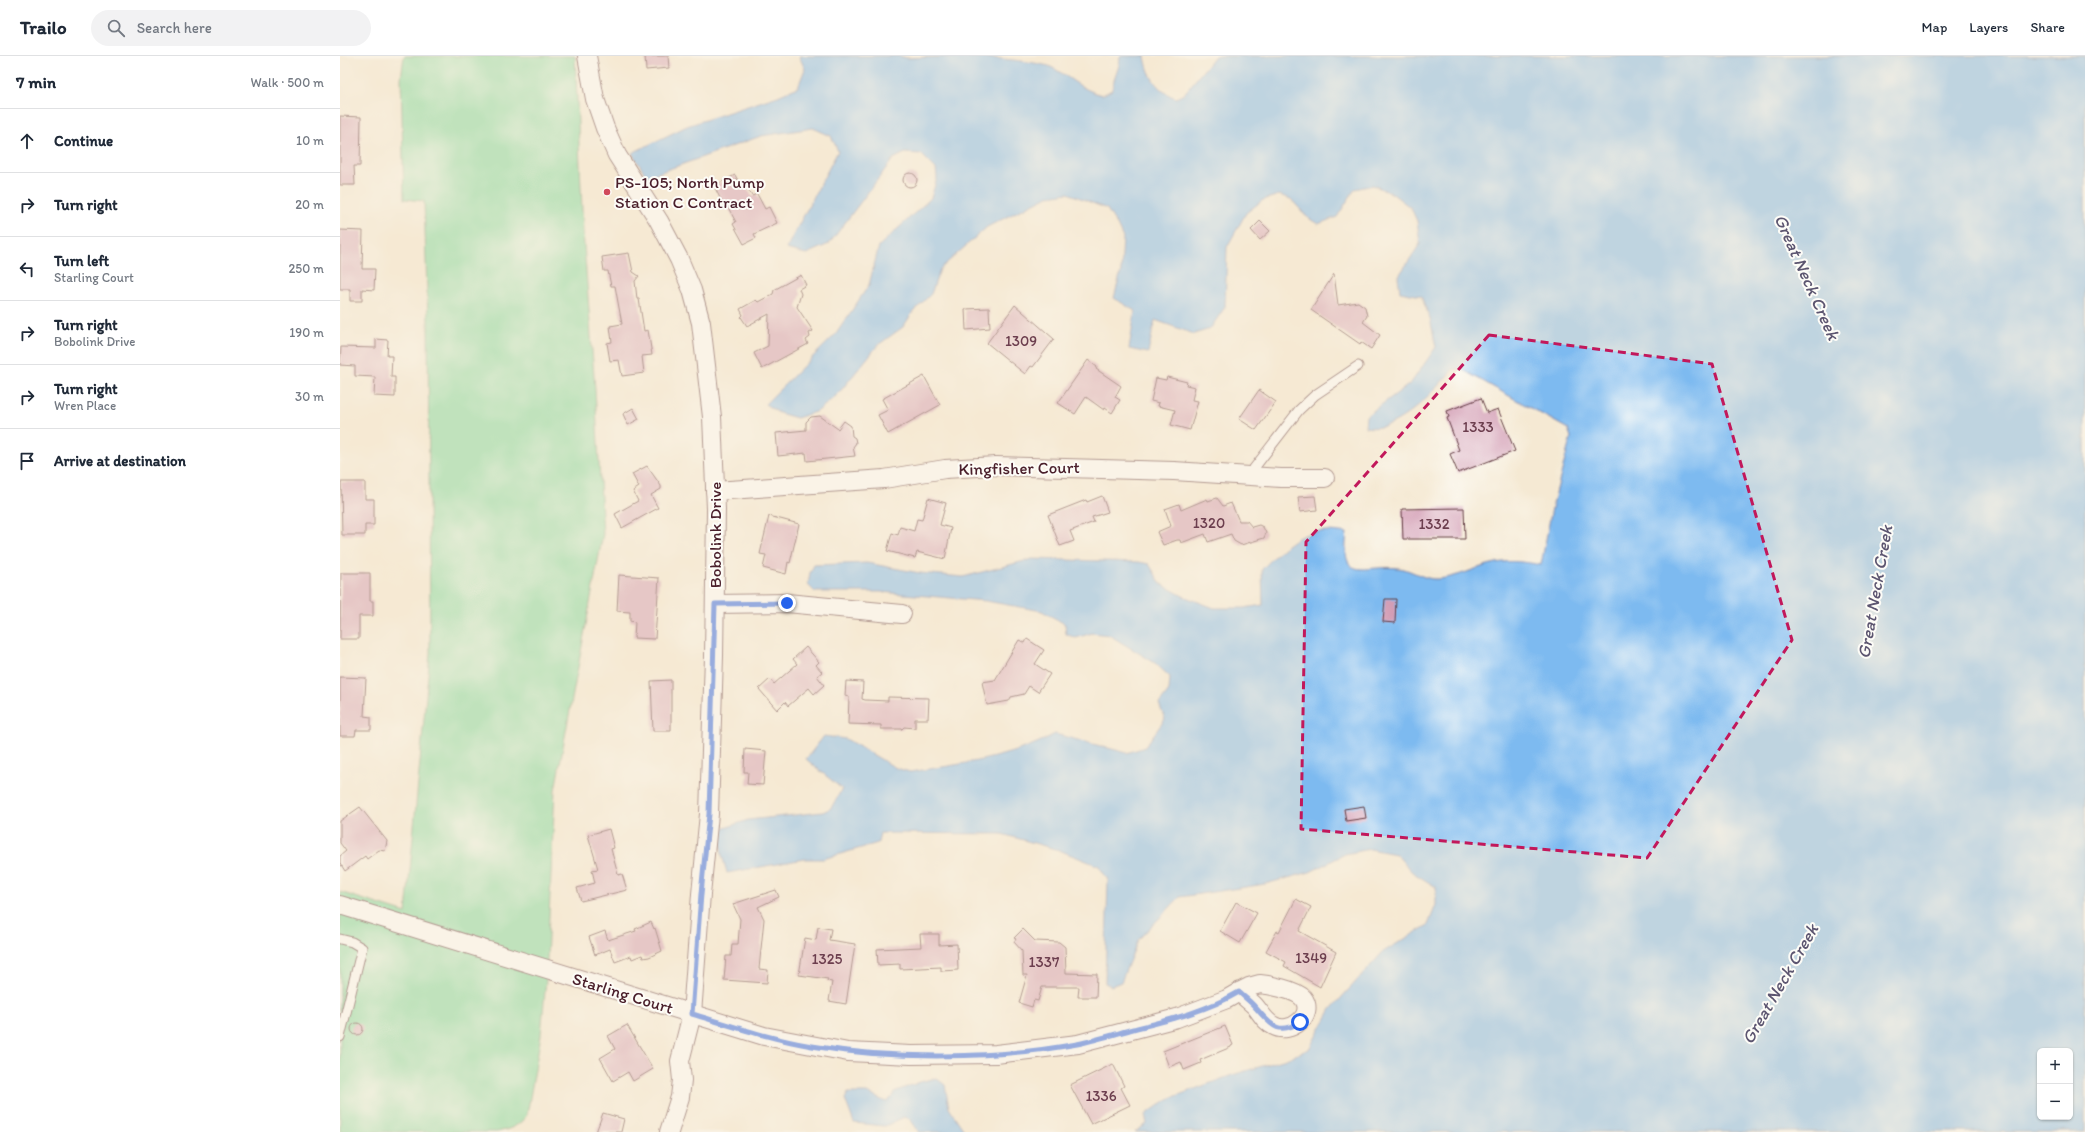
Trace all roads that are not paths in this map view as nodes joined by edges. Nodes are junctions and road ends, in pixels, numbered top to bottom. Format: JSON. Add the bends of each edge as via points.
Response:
{"nodes":[{"id":1,"x":587,"y":56,"type":"edge"},
{"id":2,"x":1358,"y":366,"type":"dead end"},
{"id":3,"x":1248,"y":476,"type":"junction"},
{"id":4,"x":1325,"y":478,"type":"dead end"},
{"id":5,"x":715,"y":491,"type":"junction"},
{"id":6,"x":715,"y":604,"type":"junction"},
{"id":7,"x":902,"y":614,"type":"dead end"},
{"id":8,"x":340,"y":905,"type":"edge"},
{"id":9,"x":340,"y":939,"type":"edge"},
{"id":10,"x":1239,"y":992,"type":"dead end"},
{"id":11,"x":692,"y":1014,"type":"junction"},
{"id":12,"x":340,"y":1037,"type":"edge"},
{"id":13,"x":669,"y":1132,"type":"edge"}],
"edges":[{"from":1,"to":5,"type":"street","name":"Bobolink Drive","via":[[595,99],[617,155],[659,221],[692,290],[701,323],[709,394]]},
{"from":2,"to":3,"type":"lane","via":[[1315,395],[1299,410]]},
{"from":3,"to":4,"type":"street","name":"Kingfisher Court"},
{"from":3,"to":5,"type":"street","name":"Kingfisher Court","via":[[1166,470],[996,466],[945,469],[877,480]]},
{"from":5,"to":6,"type":"street","name":"Bobolink Drive"},
{"from":6,"to":7,"type":"street","via":[[787,603]]},
{"from":6,"to":11,"type":"street","name":"Bobolink Drive","via":[[709,814]]},
{"from":8,"to":11,"type":"street","name":"Starling Court"},
{"from":9,"to":12,"type":"lane","via":[[362,948]]},
{"from":10,"to":11,"type":"street","name":"Starling Court","via":[[1177,1018],[1078,1044],[996,1054],[911,1055],[848,1052],[764,1036]]},
{"from":11,"to":13,"type":"street","name":"Bobolink Drive","via":[[680,1062],[680,1098]]}]}
